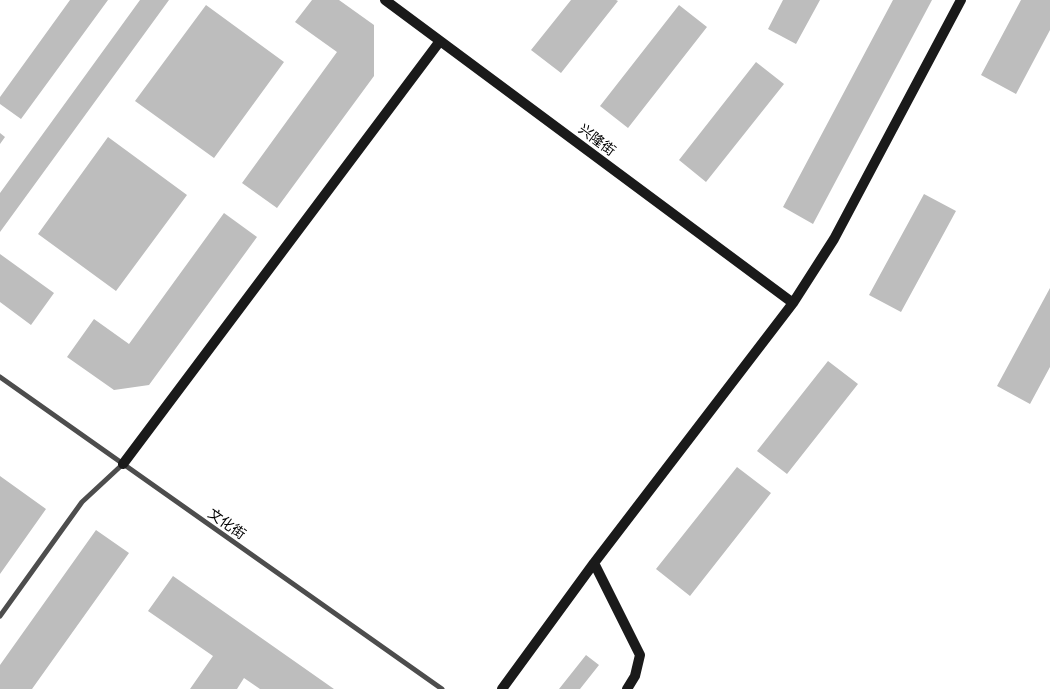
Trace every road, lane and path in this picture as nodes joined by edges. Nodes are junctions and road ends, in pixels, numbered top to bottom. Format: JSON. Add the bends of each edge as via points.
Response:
{"nodes":[{"id":1,"x":386,"y":0,"type":"edge"},
{"id":2,"x":961,"y":0,"type":"edge"},
{"id":3,"x":440,"y":41,"type":"junction"},
{"id":4,"x":793,"y":303,"type":"junction"},
{"id":5,"x":0,"y":377,"type":"edge"},
{"id":6,"x":123,"y":464,"type":"junction"},
{"id":7,"x":594,"y":563,"type":"junction"},
{"id":8,"x":0,"y":616,"type":"edge"},
{"id":9,"x":442,"y":689,"type":"edge"},
{"id":10,"x":502,"y":689,"type":"edge"},
{"id":11,"x":627,"y":689,"type":"edge"}],
"edges":[{"from":1,"to":3,"type":"street","name":"兴隆街"},
{"from":2,"to":4,"type":"street","via":[[834,239]]},
{"from":3,"to":4,"type":"street","name":"兴隆街"},
{"from":3,"to":6,"type":"street"},
{"from":4,"to":7,"type":"street"},
{"from":5,"to":6,"type":"street","name":"文化街"},
{"from":6,"to":8,"type":"street","via":[[82,502]]},
{"from":6,"to":9,"type":"street","name":"文化街"},
{"from":7,"to":10,"type":"street"},
{"from":7,"to":11,"type":"street","via":[[640,655]]}]}
